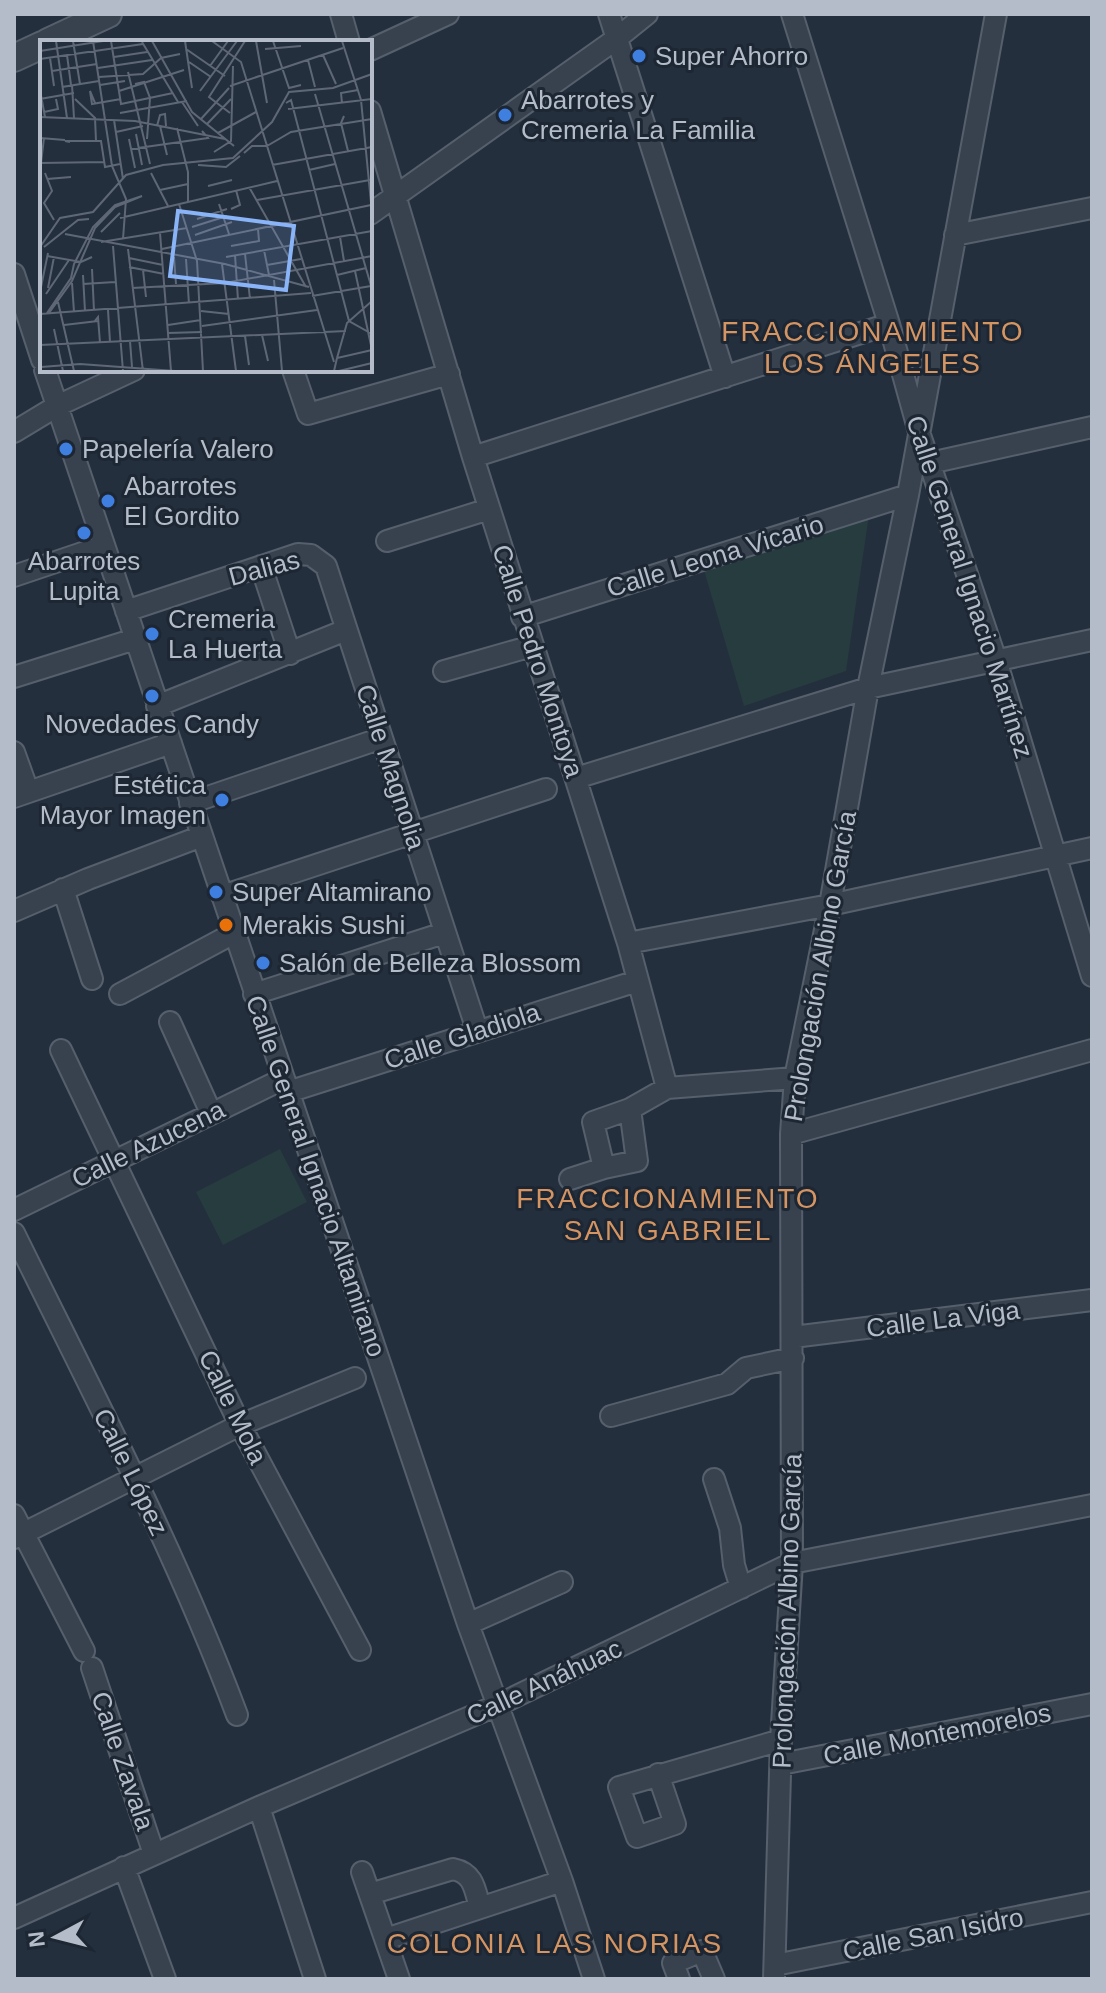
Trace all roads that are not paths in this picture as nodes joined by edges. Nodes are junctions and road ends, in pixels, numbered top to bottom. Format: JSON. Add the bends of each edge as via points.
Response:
{"nodes":[{"id":1,"x":108,"y":14,"type":"edge"},
{"id":2,"x":341,"y":14,"type":"edge"},
{"id":3,"x":448,"y":14,"type":"edge"},
{"id":4,"x":609,"y":14,"type":"edge"},
{"id":5,"x":647,"y":14,"type":"edge"},
{"id":6,"x":792,"y":14,"type":"edge"},
{"id":7,"x":996,"y":14,"type":"edge"},
{"id":8,"x":62,"y":29,"type":"edge"},
{"id":9,"x":616,"y":39,"type":"junction"},
{"id":10,"x":348,"y":40,"type":"edge"},
{"id":11,"x":40,"y":46,"type":"edge"},
{"id":12,"x":372,"y":49,"type":"edge"},
{"id":13,"x":14,"y":58,"type":"edge"},
{"id":14,"x":372,"y":118,"type":"edge"},
{"id":15,"x":395,"y":198,"type":"junction"},
{"id":16,"x":1092,"y":208,"type":"edge"},
{"id":17,"x":372,"y":213,"type":"edge"},
{"id":18,"x":955,"y":235,"type":"junction"},
{"id":19,"x":14,"y":274,"type":"edge"},
{"id":20,"x":889,"y":324,"type":"junction"},
{"id":21,"x":40,"y":354,"type":"edge"},
{"id":22,"x":46,"y":372,"type":"edge"},
{"id":23,"x":127,"y":372,"type":"edge"},
{"id":24,"x":294,"y":372,"type":"edge"},
{"id":25,"x":449,"y":374,"type":"junction"},
{"id":26,"x":725,"y":377,"type":"junction"},
{"id":27,"x":57,"y":406,"type":"junction"},
{"id":28,"x":1092,"y":427,"type":"edge"},
{"id":29,"x":14,"y":432,"type":"edge"},
{"id":30,"x":919,"y":432,"type":"junction"},
{"id":31,"x":473,"y":457,"type":"junction"},
{"id":32,"x":930,"y":463,"type":"junction"},
{"id":33,"x":908,"y":495,"type":"junction"},
{"id":34,"x":489,"y":509,"type":"junction"},
{"id":35,"x":387,"y":541,"type":"dead end"},
{"id":36,"x":103,"y":546,"type":"junction"},
{"id":37,"x":311,"y":555,"type":"joint"},
{"id":38,"x":261,"y":566,"type":"junction"},
{"id":39,"x":14,"y":576,"type":"edge"},
{"id":40,"x":126,"y":611,"type":"junction"},
{"id":41,"x":522,"y":617,"type":"junction"},
{"id":42,"x":346,"y":630,"type":"junction"},
{"id":43,"x":135,"y":639,"type":"junction"},
{"id":44,"x":1092,"y":640,"type":"edge"},
{"id":45,"x":532,"y":646,"type":"junction"},
{"id":46,"x":290,"y":654,"type":"junction"},
{"id":47,"x":996,"y":660,"type":"junction"},
{"id":48,"x":444,"y":671,"type":"dead end"},
{"id":49,"x":14,"y":677,"type":"edge"},
{"id":50,"x":868,"y":688,"type":"junction"},
{"id":51,"x":157,"y":706,"type":"junction"},
{"id":52,"x":382,"y":738,"type":"junction"},
{"id":53,"x":171,"y":743,"type":"junction"},
{"id":54,"x":14,"y":752,"type":"edge"},
{"id":55,"x":576,"y":778,"type":"junction"},
{"id":56,"x":546,"y":789,"type":"dead end"},
{"id":57,"x":21,"y":794,"type":"edge"},
{"id":58,"x":190,"y":803,"type":"junction"},
{"id":59,"x":414,"y":834,"type":"junction"},
{"id":60,"x":202,"y":836,"type":"junction"},
{"id":61,"x":1092,"y":848,"type":"edge"},
{"id":62,"x":1056,"y":855,"type":"junction"},
{"id":63,"x":63,"y":889,"type":"junction"},
{"id":64,"x":222,"y":896,"type":"junction"},
{"id":65,"x":830,"y":905,"type":"junction"},
{"id":66,"x":14,"y":911,"type":"edge"},
{"id":67,"x":234,"y":933,"type":"junction"},
{"id":68,"x":444,"y":933,"type":"junction"},
{"id":69,"x":628,"y":943,"type":"junction"},
{"id":70,"x":1092,"y":976,"type":"edge"},
{"id":71,"x":92,"y":979,"type":"dead end"},
{"id":72,"x":637,"y":981,"type":"junction"},
{"id":73,"x":120,"y":994,"type":"dead end"},
{"id":74,"x":254,"y":994,"type":"junction"},
{"id":75,"x":170,"y":1022,"type":"dead end"},
{"id":76,"x":477,"y":1030,"type":"junction"},
{"id":77,"x":61,"y":1050,"type":"dead end"},
{"id":78,"x":1092,"y":1050,"type":"edge"},
{"id":79,"x":795,"y":1078,"type":"junction"},
{"id":80,"x":285,"y":1086,"type":"junction"},
{"id":81,"x":667,"y":1088,"type":"junction"},
{"id":82,"x":630,"y":1109,"type":"junction"},
{"id":83,"x":211,"y":1113,"type":"junction"},
{"id":84,"x":791,"y":1134,"type":"junction"},
{"id":85,"x":114,"y":1160,"type":"junction"},
{"id":86,"x":604,"y":1168,"type":"junction"},
{"id":87,"x":570,"y":1179,"type":"dead end"},
{"id":88,"x":14,"y":1210,"type":"edge"},
{"id":89,"x":14,"y":1233,"type":"edge"},
{"id":90,"x":1092,"y":1300,"type":"edge"},
{"id":91,"x":793,"y":1337,"type":"junction"},
{"id":92,"x":793,"y":1358,"type":"junction"},
{"id":93,"x":355,"y":1378,"type":"dead end"},
{"id":94,"x":611,"y":1416,"type":"dead end"},
{"id":95,"x":240,"y":1425,"type":"junction"},
{"id":96,"x":135,"y":1479,"type":"junction"},
{"id":97,"x":714,"y":1479,"type":"dead end"},
{"id":98,"x":1092,"y":1505,"type":"edge"},
{"id":99,"x":17,"y":1529,"type":"edge"},
{"id":100,"x":792,"y":1563,"type":"junction"},
{"id":101,"x":562,"y":1582,"type":"dead end"},
{"id":102,"x":741,"y":1588,"type":"junction"},
{"id":103,"x":468,"y":1624,"type":"junction"},
{"id":104,"x":360,"y":1650,"type":"dead end"},
{"id":105,"x":1092,"y":1704,"type":"edge"},
{"id":106,"x":498,"y":1705,"type":"junction"},
{"id":107,"x":237,"y":1715,"type":"dead end"},
{"id":108,"x":781,"y":1740,"type":"junction"},
{"id":109,"x":781,"y":1764,"type":"junction"},
{"id":110,"x":658,"y":1774,"type":"dead end"},
{"id":111,"x":259,"y":1807,"type":"junction"},
{"id":112,"x":154,"y":1854,"type":"junction"},
{"id":113,"x":124,"y":1867,"type":"junction"},
{"id":114,"x":362,"y":1872,"type":"dead end"},
{"id":115,"x":562,"y":1881,"type":"junction"},
{"id":116,"x":370,"y":1894,"type":"junction"},
{"id":117,"x":1092,"y":1902,"type":"edge"},
{"id":118,"x":480,"y":1908,"type":"junction"},
{"id":119,"x":14,"y":1918,"type":"edge"},
{"id":120,"x":386,"y":1939,"type":"junction"},
{"id":121,"x":774,"y":1972,"type":"edge"},
{"id":122,"x":165,"y":1979,"type":"edge"},
{"id":123,"x":315,"y":1979,"type":"edge"},
{"id":124,"x":399,"y":1979,"type":"edge"},
{"id":125,"x":594,"y":1979,"type":"edge"},
{"id":126,"x":679,"y":1979,"type":"edge"},
{"id":127,"x":714,"y":1979,"type":"edge"}],
"edges":[{"from":1,"to":8,"type":"street"},
{"from":2,"to":10,"type":"street"},
{"from":3,"to":12,"type":"street"},
{"from":4,"to":9,"type":"street"},
{"from":5,"to":9,"type":"street"},
{"from":6,"to":20,"type":"street","name":"Calle General Ignacio Martínez"},
{"from":7,"to":18,"type":"street","name":"Prolongación Albino García"},
{"from":9,"to":15,"type":"street"},
{"from":9,"to":26,"type":"street"},
{"from":11,"to":13,"type":"street"},
{"from":14,"to":15,"type":"street","name":"Calle Pedro Montoya"},
{"from":15,"to":17,"type":"street"},
{"from":15,"to":25,"type":"street","name":"Calle Pedro Montoya"},
{"from":16,"to":18,"type":"street"},
{"from":18,"to":30,"type":"street","name":"Prolongación Albino García"},
{"from":19,"to":21,"type":"street"},
{"from":20,"to":26,"type":"street"},
{"from":20,"to":30,"type":"street","name":"Calle General Ignacio Martínez"},
{"from":22,"to":27,"type":"street","name":"Calle General Ignacio Altamirano"},
{"from":23,"to":27,"type":"street"},
{"from":24,"to":25,"type":"street","via":[[308,414]]},
{"from":25,"to":31,"type":"street","name":"Calle Pedro Montoya"},
{"from":26,"to":31,"type":"street"},
{"from":27,"to":29,"type":"street"},
{"from":27,"to":36,"type":"street","name":"Calle General Ignacio Altamirano"},
{"from":28,"to":32,"type":"street"},
{"from":30,"to":32,"type":"street","name":"Calle General Ignacio Martínez"},
{"from":30,"to":33,"type":"street","name":"Prolongación Albino García"},
{"from":31,"to":34,"type":"street","name":"Calle Pedro Montoya"},
{"from":32,"to":47,"type":"street","name":"Calle General Ignacio Martínez"},
{"from":33,"to":41,"type":"street","name":"Calle Leona Vicario"},
{"from":33,"to":50,"type":"street","name":"Prolongación Albino García"},
{"from":34,"to":35,"type":"street"},
{"from":34,"to":41,"type":"street","name":"Calle Pedro Montoya"},
{"from":36,"to":39,"type":"street"},
{"from":36,"to":40,"type":"street","name":"Calle General Ignacio Altamirano"},
{"from":37,"to":38,"type":"street","name":"Dalias"},
{"from":37,"to":42,"type":"street","name":"Calle Magnolia","via":[[326,566]]},
{"from":38,"to":40,"type":"street","name":"Dalias"},
{"from":38,"to":46,"type":"street"},
{"from":40,"to":43,"type":"street","name":"Calle General Ignacio Altamirano"},
{"from":41,"to":45,"type":"street","name":"Calle Pedro Montoya"},
{"from":42,"to":46,"type":"street"},
{"from":42,"to":52,"type":"street","name":"Calle Magnolia"},
{"from":43,"to":49,"type":"street"},
{"from":43,"to":51,"type":"street","name":"Calle General Ignacio Altamirano"},
{"from":44,"to":47,"type":"street"},
{"from":45,"to":48,"type":"street"},
{"from":45,"to":55,"type":"street","name":"Calle Pedro Montoya"},
{"from":46,"to":51,"type":"street"},
{"from":47,"to":50,"type":"street"},
{"from":47,"to":62,"type":"street","name":"Calle General Ignacio Martínez"},
{"from":50,"to":55,"type":"street"},
{"from":50,"to":65,"type":"street","name":"Prolongación Albino García"},
{"from":51,"to":53,"type":"street","name":"Calle General Ignacio Altamirano"},
{"from":52,"to":58,"type":"street"},
{"from":52,"to":59,"type":"street","name":"Calle Magnolia"},
{"from":53,"to":57,"type":"street"},
{"from":53,"to":58,"type":"street","name":"Calle General Ignacio Altamirano"},
{"from":54,"to":57,"type":"street"},
{"from":55,"to":69,"type":"street","name":"Calle Pedro Montoya"},
{"from":56,"to":59,"type":"street"},
{"from":58,"to":60,"type":"street","name":"Calle General Ignacio Altamirano"},
{"from":59,"to":64,"type":"street"},
{"from":59,"to":68,"type":"street","name":"Calle Magnolia"},
{"from":60,"to":63,"type":"street"},
{"from":60,"to":64,"type":"street","name":"Calle General Ignacio Altamirano"},
{"from":61,"to":62,"type":"street"},
{"from":62,"to":65,"type":"street"},
{"from":62,"to":70,"type":"street","name":"Calle General Ignacio Martínez"},
{"from":63,"to":66,"type":"street"},
{"from":63,"to":71,"type":"street"},
{"from":64,"to":67,"type":"street","name":"Calle General Ignacio Altamirano"},
{"from":65,"to":69,"type":"street"},
{"from":65,"to":79,"type":"street","name":"Prolongación Albino García"},
{"from":67,"to":73,"type":"street"},
{"from":67,"to":74,"type":"street","name":"Calle General Ignacio Altamirano"},
{"from":68,"to":74,"type":"street"},
{"from":68,"to":76,"type":"street","name":"Calle Magnolia"},
{"from":69,"to":72,"type":"street","name":"Calle Pedro Montoya"},
{"from":72,"to":76,"type":"street","name":"Calle Gladiola"},
{"from":72,"to":81,"type":"street","name":"Calle Pedro Montoya"},
{"from":74,"to":80,"type":"street","name":"Calle General Ignacio Altamirano"},
{"from":75,"to":83,"type":"street"},
{"from":76,"to":80,"type":"street","name":"Calle Gladiola"},
{"from":77,"to":85,"type":"street","name":"Calle Mola"},
{"from":78,"to":84,"type":"street"},
{"from":79,"to":81,"type":"street"},
{"from":79,"to":84,"type":"street","name":"Prolongación Albino García"},
{"from":80,"to":83,"type":"street","name":"Calle Azucena"},
{"from":80,"to":103,"type":"street","name":"Calle General Ignacio Altamirano"},
{"from":81,"to":82,"type":"street"},
{"from":82,"to":86,"type":"street","via":[[637,1161]]},
{"from":82,"to":86,"type":"street","via":[[593,1122]]},
{"from":83,"to":85,"type":"street","name":"Calle Azucena"},
{"from":84,"to":91,"type":"street","name":"Prolongación Albino García"},
{"from":85,"to":88,"type":"street","name":"Calle Azucena"},
{"from":85,"to":95,"type":"street","name":"Calle Mola"},
{"from":86,"to":87,"type":"street"},
{"from":89,"to":96,"type":"street","name":"Calle López"},
{"from":90,"to":91,"type":"street","name":"Calle La Viga"},
{"from":91,"to":92,"type":"street","name":"Prolongación Albino García"},
{"from":92,"to":94,"type":"street","via":[[746,1368],[727,1384]]},
{"from":92,"to":100,"type":"street","name":"Prolongación Albino García"},
{"from":93,"to":95,"type":"street"},
{"from":95,"to":96,"type":"street"},
{"from":95,"to":104,"type":"street","name":"Calle Mola"},
{"from":96,"to":99,"type":"street"},
{"from":96,"to":107,"type":"street","name":"Calle López","via":[[204,1627]]},
{"from":97,"to":102,"type":"street"},
{"from":98,"to":100,"type":"street","name":"Calle Anáhuac"},
{"from":99,"to":112,"type":"street","name":"Calle Zavala","via":[[88,1659]]},
{"from":100,"to":102,"type":"street","name":"Calle Anáhuac"},
{"from":100,"to":108,"type":"street","name":"Prolongación Albino García"},
{"from":101,"to":103,"type":"street"},
{"from":102,"to":106,"type":"street","name":"Calle Anáhuac"},
{"from":103,"to":106,"type":"street","name":"Calle General Ignacio Altamirano"},
{"from":105,"to":109,"type":"street","name":"Calle Montemorelos"},
{"from":106,"to":111,"type":"street","name":"Calle Anáhuac"},
{"from":106,"to":115,"type":"street","name":"Calle General Ignacio Altamirano"},
{"from":108,"to":109,"type":"street","name":"Prolongación Albino García"},
{"from":108,"to":110,"type":"street"},
{"from":109,"to":121,"type":"street","name":"Prolongación Albino García"},
{"from":111,"to":112,"type":"street","name":"Calle Anáhuac"},
{"from":111,"to":123,"type":"street"},
{"from":112,"to":113,"type":"street","name":"Calle Anáhuac"},
{"from":113,"to":119,"type":"street","name":"Calle Anáhuac"},
{"from":113,"to":122,"type":"street"},
{"from":114,"to":116,"type":"street"},
{"from":115,"to":118,"type":"street"},
{"from":115,"to":125,"type":"street","name":"Calle General Ignacio Altamirano"},
{"from":116,"to":118,"type":"street","via":[[453,1869],[472,1879]]},
{"from":116,"to":120,"type":"street"},
{"from":117,"to":121,"type":"street","name":"Calle San Isidro"},
{"from":118,"to":120,"type":"street"},
{"from":120,"to":124,"type":"street"},
{"from":126,"to":127,"type":"street","via":[[673,1963],[702,1951]]}]}
